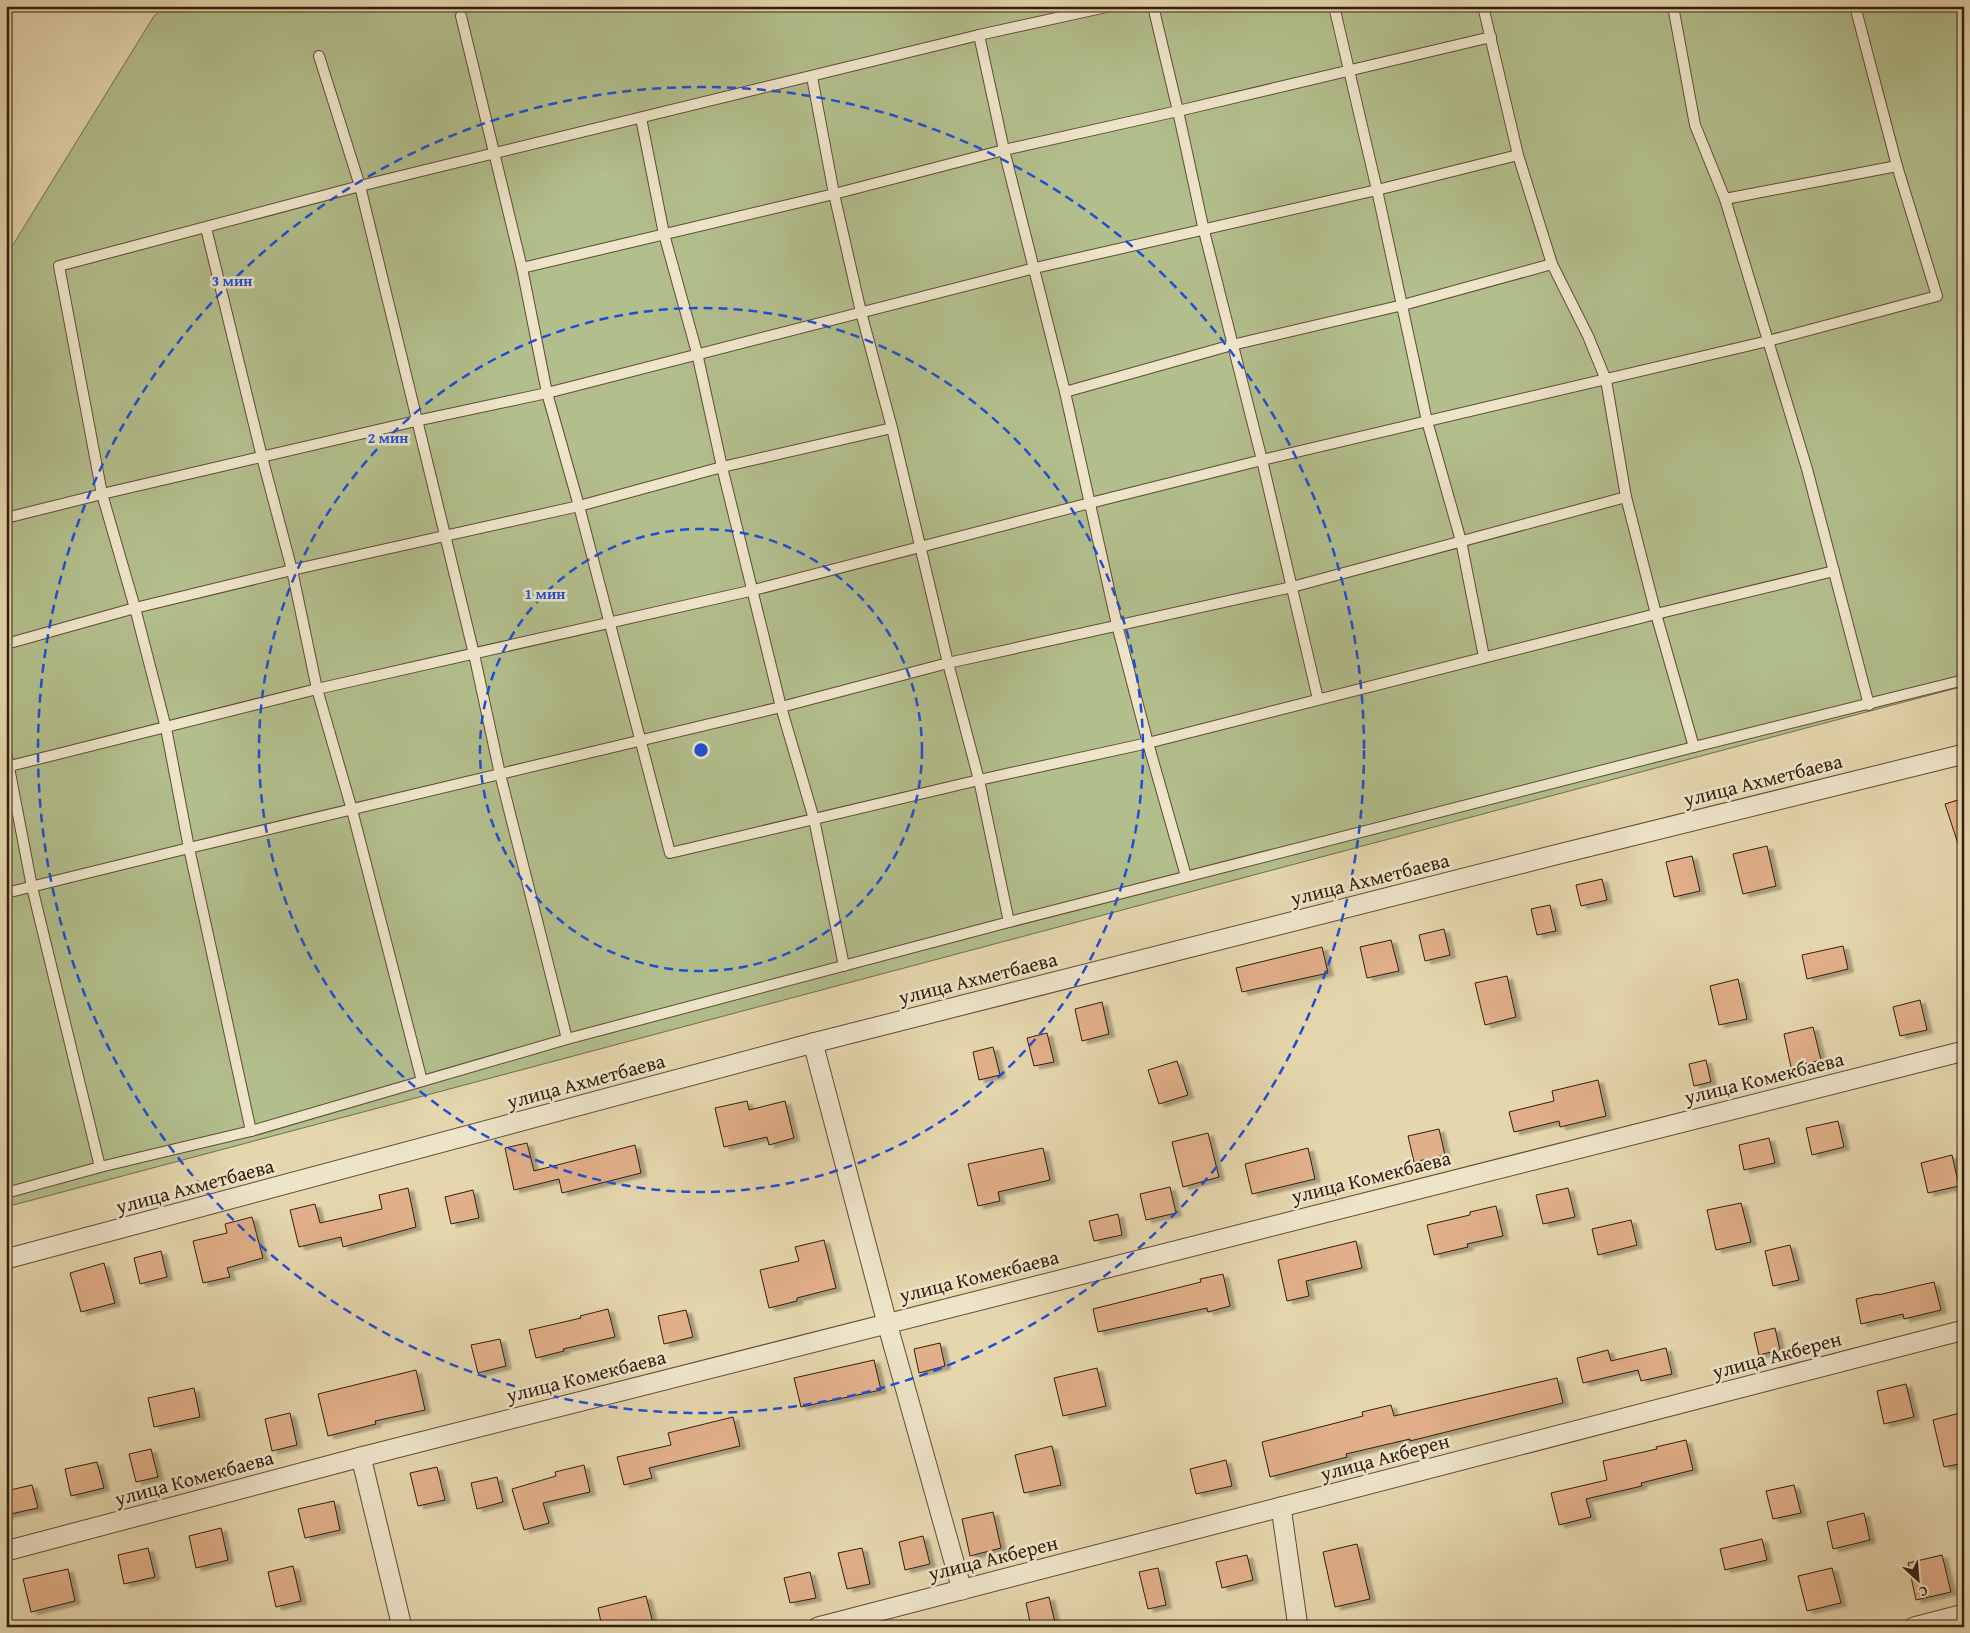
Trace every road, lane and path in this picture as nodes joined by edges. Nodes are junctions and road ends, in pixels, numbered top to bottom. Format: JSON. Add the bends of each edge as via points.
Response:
{"nodes":[{"id":1,"x":1111,"y":6,"type":"edge"},
{"id":2,"x":1153,"y":6,"type":"edge"},
{"id":3,"x":1334,"y":6,"type":"edge"},
{"id":4,"x":1483,"y":6,"type":"edge"},
{"id":5,"x":1673,"y":6,"type":"edge"},
{"id":6,"x":1855,"y":6,"type":"edge"},
{"id":7,"x":461,"y":16,"type":"dead end"},
{"id":8,"x":979,"y":35,"type":"junction"},
{"id":9,"x":1491,"y":37,"type":"junction"},
{"id":10,"x":319,"y":56,"type":"dead end"},
{"id":11,"x":1350,"y":70,"type":"junction"},
{"id":12,"x":812,"y":77,"type":"junction"},
{"id":13,"x":1178,"y":111,"type":"junction"},
{"id":14,"x":641,"y":118,"type":"junction"},
{"id":15,"x":1004,"y":150,"type":"junction"},
{"id":16,"x":494,"y":154,"type":"junction"},
{"id":17,"x":1518,"y":155,"type":"junction"},
{"id":18,"x":1897,"y":166,"type":"junction"},
{"id":19,"x":360,"y":186,"type":"junction"},
{"id":20,"x":1377,"y":190,"type":"junction"},
{"id":21,"x":834,"y":194,"type":"junction"},
{"id":22,"x":1724,"y":199,"type":"junction"},
{"id":23,"x":206,"y":228,"type":"junction"},
{"id":24,"x":1204,"y":231,"type":"junction"},
{"id":25,"x":664,"y":234,"type":"junction"},
{"id":26,"x":1552,"y":264,"type":"junction"},
{"id":27,"x":522,"y":268,"type":"junction"},
{"id":28,"x":1035,"y":268,"type":"junction"},
{"id":29,"x":1403,"y":305,"type":"junction"},
{"id":30,"x":861,"y":312,"type":"junction"},
{"id":31,"x":1768,"y":341,"type":"junction"},
{"id":32,"x":1232,"y":345,"type":"junction"},
{"id":33,"x":697,"y":353,"type":"junction"},
{"id":34,"x":1606,"y":380,"type":"junction"},
{"id":35,"x":1065,"y":392,"type":"junction"},
{"id":36,"x":547,"y":393,"type":"junction"},
{"id":37,"x":416,"y":421,"type":"junction"},
{"id":38,"x":1427,"y":421,"type":"junction"},
{"id":39,"x":892,"y":428,"type":"junction"},
{"id":40,"x":262,"y":457,"type":"junction"},
{"id":41,"x":1262,"y":460,"type":"junction"},
{"id":42,"x":722,"y":467,"type":"junction"},
{"id":43,"x":102,"y":494,"type":"junction"},
{"id":44,"x":1626,"y":497,"type":"junction"},
{"id":45,"x":1090,"y":503,"type":"junction"},
{"id":46,"x":579,"y":506,"type":"junction"},
{"id":47,"x":6,"y":518,"type":"edge"},
{"id":48,"x":445,"y":536,"type":"junction"},
{"id":49,"x":1461,"y":541,"type":"junction"},
{"id":50,"x":920,"y":546,"type":"junction"},
{"id":51,"x":292,"y":570,"type":"junction"},
{"id":52,"x":1834,"y":571,"type":"junction"},
{"id":53,"x":1292,"y":588,"type":"junction"},
{"id":54,"x":754,"y":590,"type":"junction"},
{"id":55,"x":135,"y":608,"type":"junction"},
{"id":56,"x":1656,"y":614,"type":"junction"},
{"id":57,"x":610,"y":622,"type":"junction"},
{"id":58,"x":1117,"y":625,"type":"junction"},
{"id":59,"x":6,"y":644,"type":"edge"},
{"id":60,"x":474,"y":654,"type":"junction"},
{"id":61,"x":1484,"y":657,"type":"junction"},
{"id":62,"x":948,"y":664,"type":"junction"},
{"id":63,"x":1964,"y":680,"type":"edge"},
{"id":64,"x":317,"y":689,"type":"junction"},
{"id":65,"x":1318,"y":700,"type":"junction"},
{"id":66,"x":1869,"y":704,"type":"junction"},
{"id":67,"x":781,"y":707,"type":"junction"},
{"id":68,"x":166,"y":728,"type":"junction"},
{"id":69,"x":640,"y":741,"type":"junction"},
{"id":70,"x":1148,"y":743,"type":"junction"},
{"id":71,"x":1694,"y":747,"type":"junction"},
{"id":72,"x":6,"y":752,"type":"edge"},
{"id":73,"x":1964,"y":754,"type":"edge"},
{"id":74,"x":8,"y":766,"type":"edge"},
{"id":75,"x":500,"y":774,"type":"junction"},
{"id":76,"x":979,"y":780,"type":"junction"},
{"id":77,"x":352,"y":810,"type":"junction"},
{"id":78,"x":814,"y":819,"type":"junction"},
{"id":79,"x":189,"y":848,"type":"junction"},
{"id":80,"x":1186,"y":876,"type":"junction"},
{"id":81,"x":32,"y":887,"type":"junction"},
{"id":82,"x":6,"y":893,"type":"edge"},
{"id":83,"x":1009,"y":922,"type":"junction"},
{"id":84,"x":844,"y":966,"type":"junction"},
{"id":85,"x":567,"y":1039,"type":"junction"},
{"id":86,"x":813,"y":1043,"type":"junction"},
{"id":87,"x":1964,"y":1051,"type":"edge"},
{"id":88,"x":422,"y":1081,"type":"junction"},
{"id":89,"x":250,"y":1131,"type":"junction"},
{"id":90,"x":100,"y":1168,"type":"junction"},
{"id":91,"x":6,"y":1193,"type":"edge"},
{"id":92,"x":6,"y":1259,"type":"edge"},
{"id":93,"x":887,"y":1323,"type":"junction"},
{"id":94,"x":1964,"y":1330,"type":"edge"},
{"id":95,"x":362,"y":1457,"type":"junction"},
{"id":96,"x":1280,"y":1507,"type":"junction"},
{"id":97,"x":6,"y":1551,"type":"edge"},
{"id":98,"x":962,"y":1590,"type":"junction"},
{"id":99,"x":1964,"y":1614,"type":"edge"},
{"id":100,"x":402,"y":1627,"type":"edge"},
{"id":101,"x":818,"y":1627,"type":"edge"},
{"id":102,"x":1298,"y":1627,"type":"edge"},
{"id":103,"x":1914,"y":1627,"type":"edge"}],
"edges":[{"from":1,"to":8,"type":"lane"},
{"from":2,"to":13,"type":"lane"},
{"from":3,"to":11,"type":"lane"},
{"from":4,"to":9,"type":"lane"},
{"from":5,"to":22,"type":"lane","via":[[1695,125]]},
{"from":6,"to":18,"type":"lane"},
{"from":7,"to":16,"type":"lane"},
{"from":8,"to":12,"type":"lane"},
{"from":8,"to":15,"type":"lane"},
{"from":9,"to":11,"type":"lane"},
{"from":9,"to":17,"type":"lane"},
{"from":10,"to":19,"type":"lane"},
{"from":11,"to":13,"type":"lane"},
{"from":11,"to":20,"type":"lane"},
{"from":12,"to":14,"type":"lane"},
{"from":12,"to":21,"type":"lane"},
{"from":13,"to":15,"type":"lane"},
{"from":13,"to":24,"type":"lane"},
{"from":14,"to":16,"type":"lane"},
{"from":14,"to":25,"type":"lane"},
{"from":15,"to":21,"type":"lane"},
{"from":15,"to":28,"type":"lane"},
{"from":16,"to":19,"type":"lane"},
{"from":16,"to":27,"type":"lane"},
{"from":17,"to":20,"type":"lane"},
{"from":17,"to":26,"type":"lane"},
{"from":18,"to":22,"type":"lane"},
{"from":18,"to":31,"type":"lane","via":[[1937,296]]},
{"from":19,"to":23,"type":"lane"},
{"from":19,"to":37,"type":"lane"},
{"from":20,"to":24,"type":"lane"},
{"from":20,"to":29,"type":"lane"},
{"from":21,"to":25,"type":"lane"},
{"from":21,"to":30,"type":"lane"},
{"from":22,"to":31,"type":"lane"},
{"from":23,"to":40,"type":"lane"},
{"from":23,"to":43,"type":"lane","via":[[59,266]]},
{"from":24,"to":28,"type":"lane"},
{"from":24,"to":32,"type":"lane"},
{"from":25,"to":27,"type":"lane"},
{"from":25,"to":33,"type":"lane"},
{"from":26,"to":29,"type":"lane"},
{"from":26,"to":34,"type":"lane"},
{"from":27,"to":36,"type":"lane"},
{"from":28,"to":30,"type":"lane"},
{"from":28,"to":35,"type":"lane"},
{"from":29,"to":32,"type":"lane"},
{"from":29,"to":38,"type":"lane"},
{"from":30,"to":33,"type":"lane"},
{"from":30,"to":39,"type":"lane"},
{"from":31,"to":34,"type":"lane"},
{"from":31,"to":52,"type":"lane"},
{"from":32,"to":35,"type":"lane"},
{"from":32,"to":41,"type":"lane"},
{"from":33,"to":36,"type":"lane"},
{"from":33,"to":42,"type":"lane"},
{"from":34,"to":38,"type":"lane"},
{"from":34,"to":44,"type":"lane"},
{"from":35,"to":45,"type":"lane"},
{"from":36,"to":37,"type":"lane"},
{"from":36,"to":46,"type":"lane"},
{"from":37,"to":40,"type":"lane"},
{"from":37,"to":48,"type":"lane"},
{"from":38,"to":41,"type":"lane"},
{"from":38,"to":49,"type":"lane"},
{"from":39,"to":42,"type":"lane"},
{"from":39,"to":50,"type":"lane"},
{"from":40,"to":43,"type":"lane"},
{"from":40,"to":51,"type":"lane"},
{"from":41,"to":45,"type":"lane"},
{"from":41,"to":53,"type":"lane"},
{"from":42,"to":46,"type":"lane"},
{"from":42,"to":54,"type":"lane"},
{"from":43,"to":47,"type":"lane"},
{"from":43,"to":55,"type":"lane"},
{"from":44,"to":49,"type":"lane"},
{"from":44,"to":56,"type":"lane"},
{"from":45,"to":50,"type":"lane"},
{"from":45,"to":58,"type":"lane"},
{"from":46,"to":48,"type":"lane"},
{"from":46,"to":57,"type":"lane"},
{"from":48,"to":51,"type":"lane"},
{"from":48,"to":60,"type":"lane"},
{"from":49,"to":53,"type":"lane"},
{"from":49,"to":61,"type":"lane"},
{"from":50,"to":54,"type":"lane"},
{"from":50,"to":62,"type":"lane"},
{"from":51,"to":55,"type":"lane"},
{"from":51,"to":64,"type":"lane"},
{"from":52,"to":56,"type":"lane"},
{"from":52,"to":66,"type":"lane"},
{"from":53,"to":58,"type":"lane"},
{"from":53,"to":65,"type":"lane"},
{"from":54,"to":57,"type":"lane"},
{"from":54,"to":67,"type":"lane"},
{"from":55,"to":59,"type":"lane"},
{"from":55,"to":68,"type":"lane"},
{"from":56,"to":61,"type":"lane"},
{"from":56,"to":71,"type":"lane"},
{"from":57,"to":60,"type":"lane"},
{"from":57,"to":69,"type":"lane"},
{"from":58,"to":62,"type":"lane"},
{"from":58,"to":70,"type":"lane"},
{"from":60,"to":64,"type":"lane"},
{"from":60,"to":75,"type":"lane"},
{"from":61,"to":65,"type":"lane"},
{"from":62,"to":67,"type":"lane"},
{"from":62,"to":76,"type":"lane"},
{"from":63,"to":66,"type":"lane"},
{"from":64,"to":68,"type":"lane"},
{"from":64,"to":77,"type":"lane"},
{"from":65,"to":70,"type":"lane"},
{"from":66,"to":71,"type":"lane"},
{"from":67,"to":69,"type":"lane"},
{"from":67,"to":78,"type":"lane"},
{"from":68,"to":74,"type":"lane"},
{"from":68,"to":79,"type":"lane"},
{"from":69,"to":75,"type":"lane"},
{"from":69,"to":78,"type":"lane","via":[[670,853]]},
{"from":70,"to":76,"type":"lane"},
{"from":70,"to":80,"type":"lane"},
{"from":71,"to":80,"type":"lane"},
{"from":72,"to":74,"type":"lane"},
{"from":73,"to":86,"type":"street","name":"улица Ахметбаева"},
{"from":74,"to":81,"type":"lane"},
{"from":75,"to":77,"type":"lane"},
{"from":75,"to":85,"type":"lane"},
{"from":76,"to":78,"type":"lane"},
{"from":76,"to":83,"type":"lane"},
{"from":77,"to":79,"type":"lane"},
{"from":77,"to":88,"type":"lane"},
{"from":78,"to":84,"type":"lane"},
{"from":79,"to":81,"type":"lane"},
{"from":79,"to":89,"type":"lane"},
{"from":80,"to":83,"type":"lane"},
{"from":81,"to":82,"type":"lane"},
{"from":81,"to":90,"type":"lane"},
{"from":83,"to":84,"type":"lane"},
{"from":84,"to":85,"type":"lane"},
{"from":85,"to":88,"type":"lane"},
{"from":86,"to":92,"type":"street","name":"улица Ахметбаева"},
{"from":86,"to":93,"type":"street"},
{"from":87,"to":93,"type":"street","name":"улица Комекбаева"},
{"from":88,"to":89,"type":"lane"},
{"from":89,"to":90,"type":"lane"},
{"from":90,"to":91,"type":"lane"},
{"from":93,"to":95,"type":"street","name":"улица Комекбаева"},
{"from":93,"to":98,"type":"street"},
{"from":94,"to":96,"type":"street","name":"улица Акберен"},
{"from":95,"to":97,"type":"street","name":"улица Комекбаева"},
{"from":95,"to":100,"type":"street"},
{"from":96,"to":98,"type":"street","name":"улица Акберен"},
{"from":96,"to":102,"type":"street"},
{"from":98,"to":101,"type":"street","name":"улица Акберен"},
{"from":99,"to":103,"type":"street"}]}
